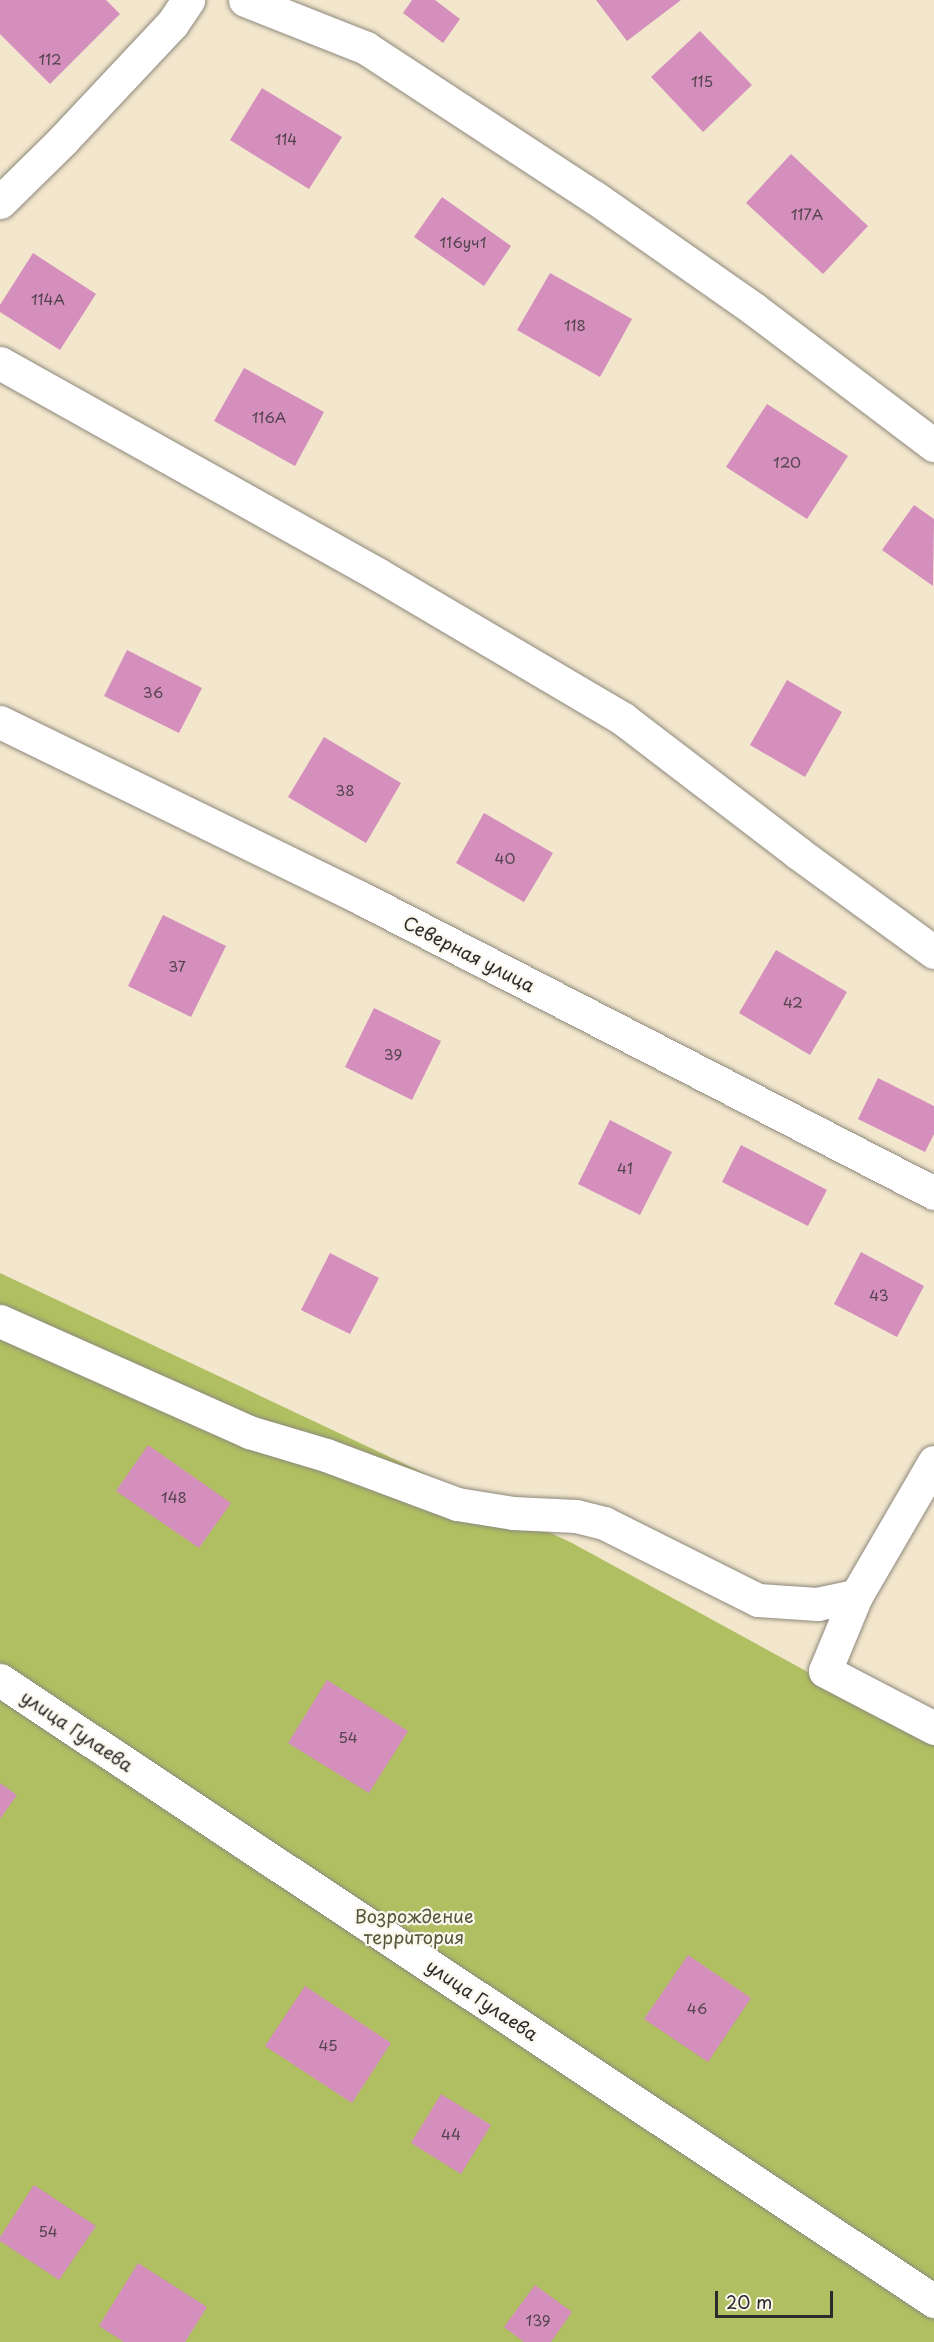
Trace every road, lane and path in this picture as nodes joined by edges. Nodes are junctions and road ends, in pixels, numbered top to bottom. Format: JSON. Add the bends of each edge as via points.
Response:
{"nodes":[{"id":1,"x":188,"y":0,"type":"edge"},
{"id":2,"x":245,"y":0,"type":"edge"},
{"id":3,"x":0,"y":202,"type":"edge"},
{"id":4,"x":0,"y":363,"type":"edge"},
{"id":5,"x":934,"y":445,"type":"edge"},
{"id":6,"x":0,"y":722,"type":"edge"},
{"id":7,"x":934,"y":952,"type":"edge"},
{"id":8,"x":934,"y":1193,"type":"edge"},
{"id":9,"x":0,"y":1321,"type":"edge"},
{"id":10,"x":934,"y":1462,"type":"edge"},
{"id":11,"x":856,"y":1596,"type":"junction"},
{"id":12,"x":0,"y":1680,"type":"edge"},
{"id":13,"x":934,"y":1728,"type":"edge"},
{"id":14,"x":934,"y":2301,"type":"edge"}],
"edges":[{"from":1,"to":3,"type":"street","via":[[164,33]]},
{"from":2,"to":5,"type":"street","via":[[366,48],[603,203],[754,309]]},
{"from":4,"to":7,"type":"street","via":[[379,575],[623,719],[798,854]]},
{"from":6,"to":8,"type":"street","name":"Северная улица","via":[[357,896]]},
{"from":9,"to":11,"type":"street","via":[[249,1432],[326,1455],[457,1504],[513,1513],[576,1516],[604,1523],[758,1600],[817,1604]]},
{"from":10,"to":11,"type":"street"},
{"from":11,"to":13,"type":"street","via":[[825,1671]]},
{"from":12,"to":14,"type":"street","name":"улица Гулаева"}]}
